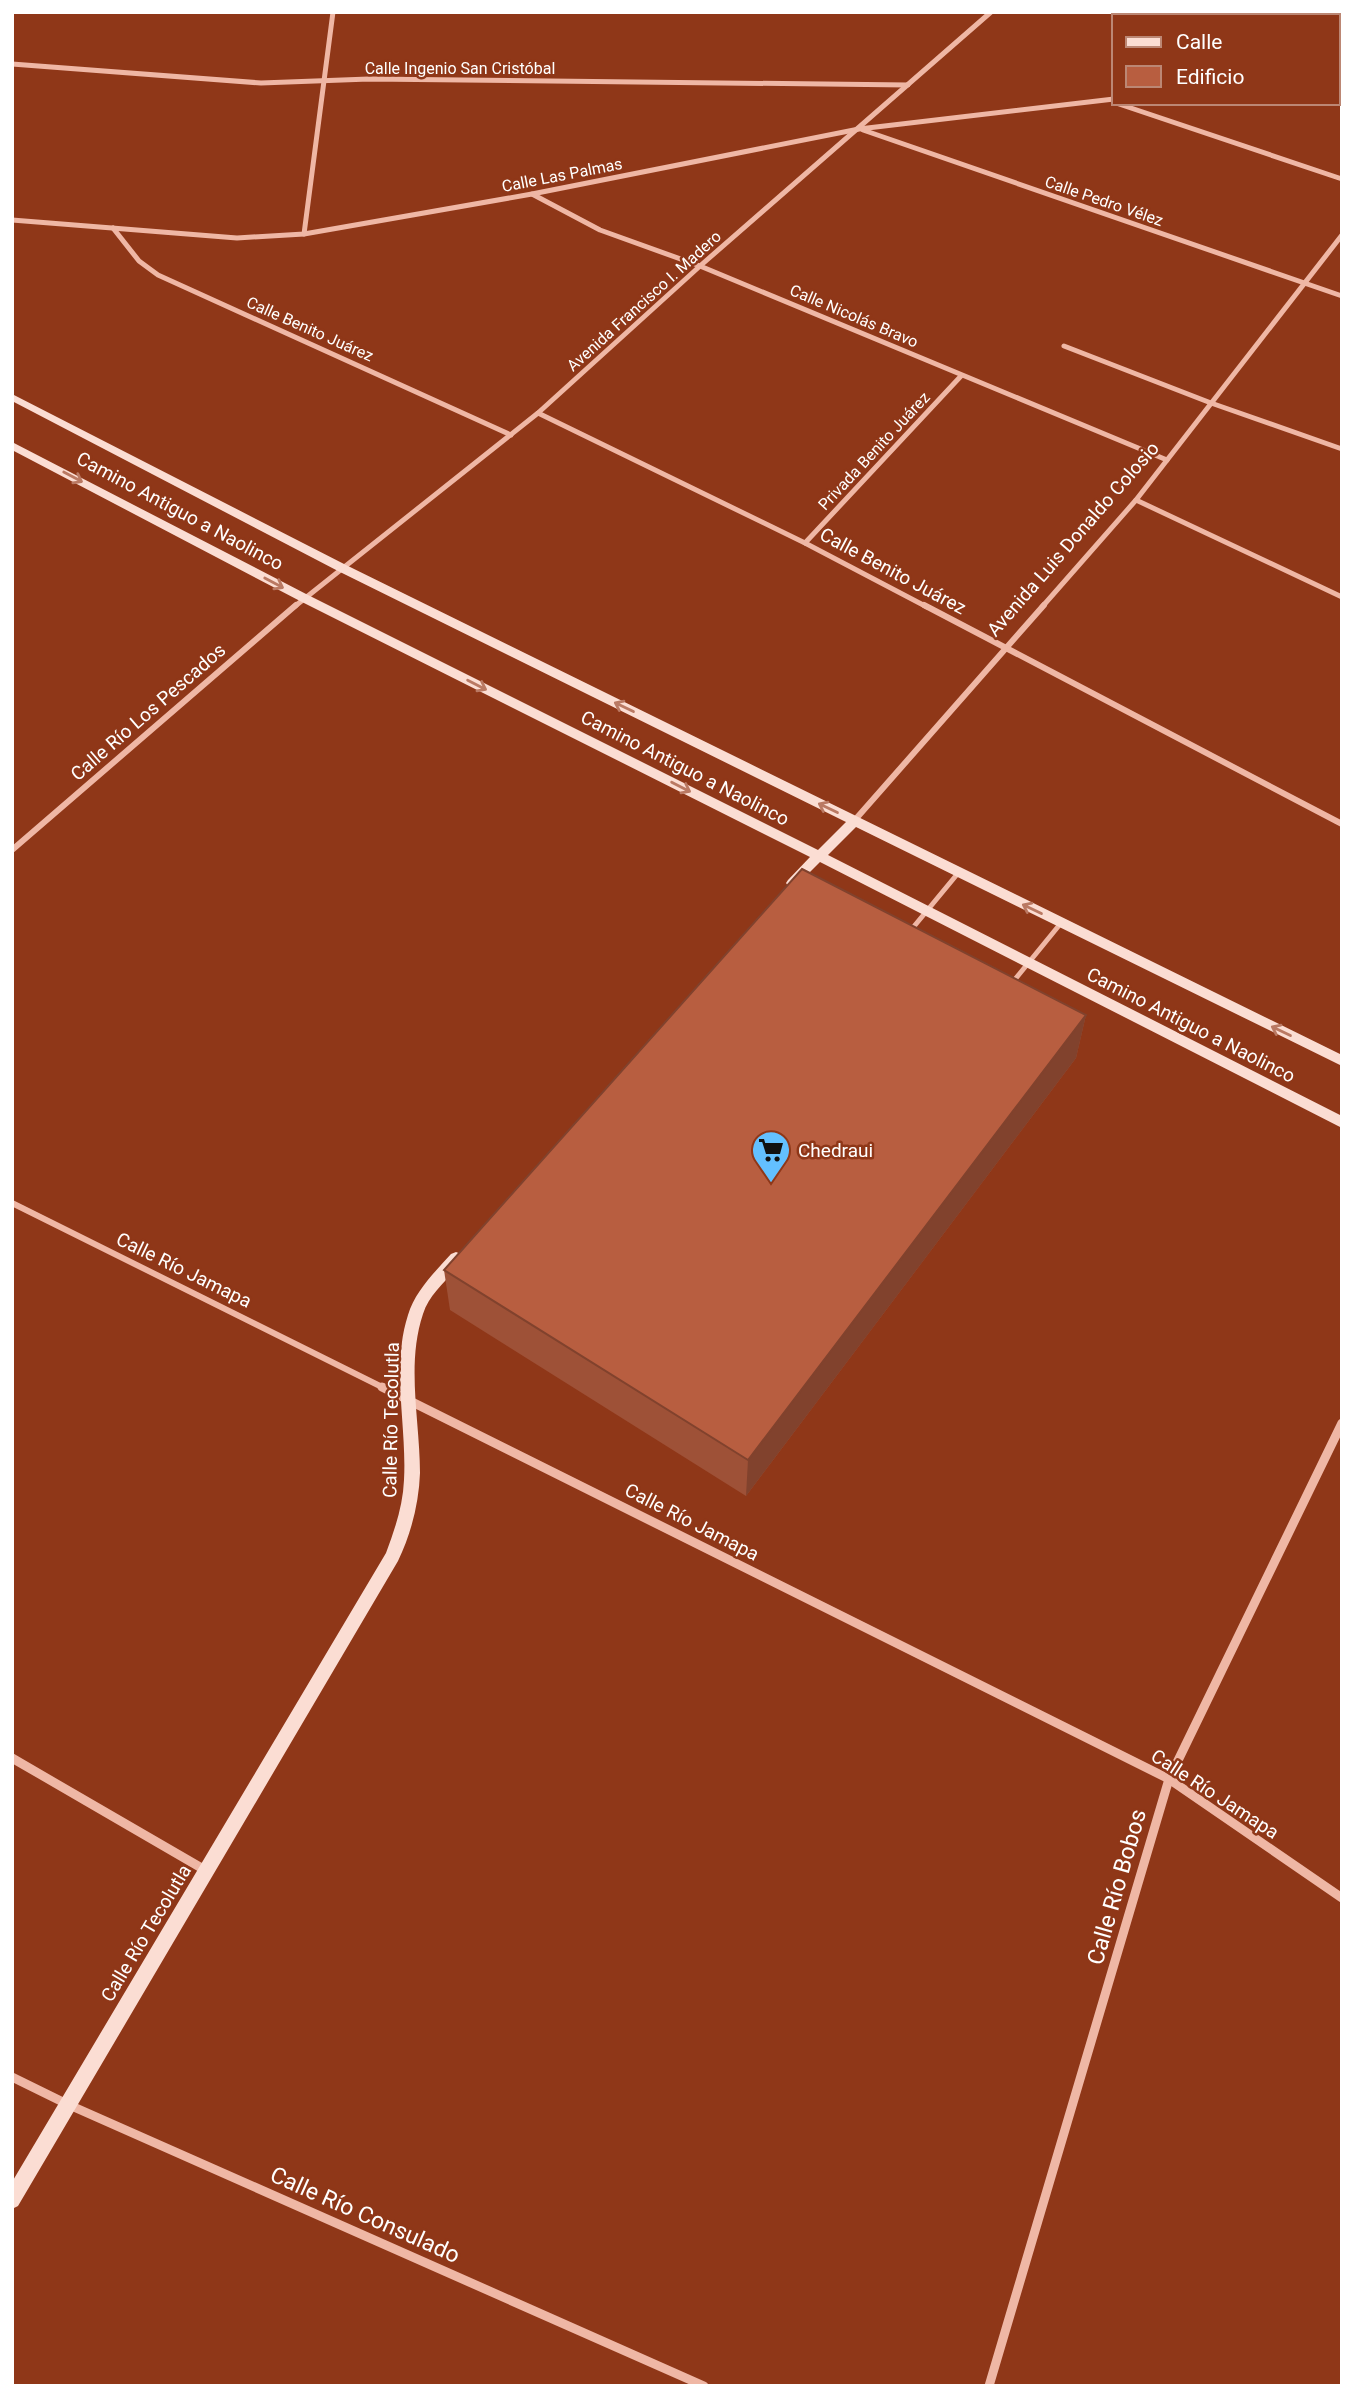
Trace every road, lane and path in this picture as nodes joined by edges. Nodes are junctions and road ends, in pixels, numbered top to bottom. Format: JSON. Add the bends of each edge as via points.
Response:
{"nodes":[{"id":1,"x":333,"y":12,"type":"edge"},
{"id":2,"x":991,"y":12,"type":"edge"},
{"id":3,"x":12,"y":64,"type":"edge"},
{"id":4,"x":326,"y":81,"type":"junction"},
{"id":5,"x":908,"y":85,"type":"junction"},
{"id":6,"x":1112,"y":101,"type":"edge"},
{"id":7,"x":1124,"y":105,"type":"edge"},
{"id":8,"x":859,"y":129,"type":"junction"},
{"id":9,"x":1342,"y":178,"type":"edge"},
{"id":10,"x":532,"y":194,"type":"junction"},
{"id":11,"x":12,"y":220,"type":"edge"},
{"id":12,"x":113,"y":228,"type":"junction"},
{"id":13,"x":304,"y":234,"type":"junction"},
{"id":14,"x":1342,"y":235,"type":"edge"},
{"id":15,"x":700,"y":266,"type":"junction"},
{"id":16,"x":1303,"y":283,"type":"junction"},
{"id":17,"x":1342,"y":296,"type":"edge"},
{"id":18,"x":1064,"y":346,"type":"dead end"},
{"id":19,"x":961,"y":376,"type":"junction"},
{"id":20,"x":12,"y":397,"type":"edge"},
{"id":21,"x":1211,"y":403,"type":"junction"},
{"id":22,"x":538,"y":413,"type":"junction"},
{"id":23,"x":511,"y":435,"type":"junction"},
{"id":24,"x":12,"y":445,"type":"edge"},
{"id":25,"x":1342,"y":449,"type":"edge"},
{"id":26,"x":1167,"y":460,"type":"junction"},
{"id":27,"x":1136,"y":500,"type":"junction"},
{"id":28,"x":805,"y":543,"type":"junction"},
{"id":29,"x":342,"y":568,"type":"junction"},
{"id":30,"x":1342,"y":597,"type":"edge"},
{"id":31,"x":304,"y":598,"type":"junction"},
{"id":32,"x":1004,"y":648,"type":"junction"},
{"id":33,"x":854,"y":821,"type":"junction"},
{"id":34,"x":1342,"y":824,"type":"edge"},
{"id":35,"x":12,"y":850,"type":"edge"},
{"id":36,"x":817,"y":855,"type":"junction"},
{"id":37,"x":959,"y":872,"type":"junction"},
{"id":38,"x":780,"y":896,"type":"edge"},
{"id":39,"x":927,"y":911,"type":"junction"},
{"id":40,"x":1061,"y":923,"type":"junction"},
{"id":41,"x":909,"y":932,"type":"edge"},
{"id":42,"x":1026,"y":963,"type":"junction"},
{"id":43,"x":1011,"y":985,"type":"edge"},
{"id":44,"x":1342,"y":1061,"type":"edge"},
{"id":45,"x":1342,"y":1123,"type":"edge"},
{"id":46,"x":12,"y":1203,"type":"edge"},
{"id":47,"x":467,"y":1245,"type":"edge"},
{"id":48,"x":409,"y":1398,"type":"junction"},
{"id":49,"x":1342,"y":1423,"type":"edge"},
{"id":50,"x":12,"y":1758,"type":"edge"},
{"id":51,"x":1169,"y":1779,"type":"junction"},
{"id":52,"x":206,"y":1870,"type":"junction"},
{"id":53,"x":1342,"y":1898,"type":"edge"},
{"id":54,"x":12,"y":2077,"type":"edge"},
{"id":55,"x":67,"y":2104,"type":"junction"},
{"id":56,"x":12,"y":2200,"type":"edge"},
{"id":57,"x":704,"y":2386,"type":"edge"},
{"id":58,"x":989,"y":2386,"type":"edge"}],
"edges":[{"from":1,"to":4,"type":"street"},
{"from":2,"to":5,"type":"street","name":"Avenida Francisco I. Madero"},
{"from":3,"to":4,"type":"street","name":"Calle Ingenio San Cristóbal","via":[[261,83]]},
{"from":4,"to":5,"type":"street","name":"Calle Ingenio San Cristóbal"},
{"from":4,"to":13,"type":"street"},
{"from":5,"to":8,"type":"street","name":"Avenida Francisco I. Madero"},
{"from":6,"to":8,"type":"street","name":"Calle Las Palmas"},
{"from":7,"to":9,"type":"street"},
{"from":8,"to":10,"type":"street","name":"Calle Las Palmas"},
{"from":8,"to":15,"type":"street","name":"Avenida Francisco I. Madero"},
{"from":8,"to":16,"type":"street","name":"Calle Pedro Vélez"},
{"from":10,"to":13,"type":"street","name":"Calle Las Palmas"},
{"from":10,"to":15,"type":"street","name":"Calle Nicolás Bravo","via":[[600,230]]},
{"from":11,"to":12,"type":"street","name":"Calle Las Palmas"},
{"from":12,"to":13,"type":"street","name":"Calle Las Palmas","via":[[237,238]]},
{"from":12,"to":23,"type":"street","name":"Calle Benito Juárez","via":[[139,261],[158,275]]},
{"from":14,"to":16,"type":"street","name":"Avenida Luis Donaldo Colosio"},
{"from":15,"to":19,"type":"street","name":"Calle Nicolás Bravo"},
{"from":15,"to":22,"type":"street","name":"Avenida Francisco I. Madero"},
{"from":16,"to":17,"type":"street","name":"Calle Pedro Vélez"},
{"from":16,"to":21,"type":"street","name":"Avenida Luis Donaldo Colosio"},
{"from":18,"to":21,"type":"street"},
{"from":19,"to":26,"type":"street","name":"Calle Nicolás Bravo"},
{"from":19,"to":28,"type":"street","name":"Privada Benito Juárez"},
{"from":20,"to":29,"type":"main road","name":"Camino Antiguo a Naolinco"},
{"from":21,"to":25,"type":"street"},
{"from":21,"to":26,"type":"street","name":"Avenida Luis Donaldo Colosio"},
{"from":22,"to":23,"type":"street","name":"Avenida Francisco I. Madero"},
{"from":22,"to":28,"type":"street","name":"Calle Benito Juárez"},
{"from":23,"to":29,"type":"street","name":"Avenida Francisco I. Madero"},
{"from":24,"to":31,"type":"main road","name":"Camino Antiguo a Naolinco","one_way":true},
{"from":26,"to":27,"type":"street","name":"Avenida Luis Donaldo Colosio"},
{"from":27,"to":30,"type":"street"},
{"from":27,"to":32,"type":"street","name":"Avenida Luis Donaldo Colosio"},
{"from":28,"to":32,"type":"street","name":"Calle Benito Juárez"},
{"from":29,"to":31,"type":"street","name":"Avenida Francisco I. Madero"},
{"from":33,"to":29,"type":"main road","name":"Camino Antiguo a Naolinco","one_way":true},
{"from":31,"to":35,"type":"street","name":"Calle Río Los Pescados"},
{"from":31,"to":36,"type":"main road","name":"Camino Antiguo a Naolinco","one_way":true},
{"from":32,"to":33,"type":"street","name":"Avenida Luis Donaldo Colosio"},
{"from":32,"to":34,"type":"street","name":"Calle Benito Juárez"},
{"from":33,"to":36,"type":"main road","name":"Avenida Luis Donaldo Colosio"},
{"from":33,"to":37,"type":"main road","name":"Camino Antiguo a Naolinco"},
{"from":36,"to":38,"type":"main road"},
{"from":36,"to":39,"type":"main road","name":"Camino Antiguo a Naolinco"},
{"from":37,"to":39,"type":"lane"},
{"from":40,"to":37,"type":"main road","name":"Camino Antiguo a Naolinco","one_way":true},
{"from":39,"to":41,"type":"lane"},
{"from":39,"to":42,"type":"main road","name":"Camino Antiguo a Naolinco"},
{"from":40,"to":42,"type":"lane"},
{"from":44,"to":40,"type":"main road","name":"Camino Antiguo a Naolinco","one_way":true},
{"from":42,"to":43,"type":"lane"},
{"from":42,"to":45,"type":"main road","name":"Camino Antiguo a Naolinco"},
{"from":46,"to":48,"type":"street","name":"Calle Río Jamapa"},
{"from":47,"to":48,"type":"main road","name":"Calle Río Tecolutla","via":[[416,1312],[408,1352]]},
{"from":48,"to":51,"type":"street","name":"Calle Río Jamapa"},
{"from":48,"to":52,"type":"main road","name":"Calle Río Tecolutla","via":[[412,1474],[407,1516],[393,1556]]},
{"from":49,"to":51,"type":"street","name":"Calle Río Bobos"},
{"from":50,"to":52,"type":"street"},
{"from":51,"to":53,"type":"street","name":"Calle Río Jamapa"},
{"from":51,"to":58,"type":"street","name":"Calle Río Bobos"},
{"from":52,"to":55,"type":"main road","name":"Calle Río Tecolutla"},
{"from":54,"to":55,"type":"street","name":"Calle Río Consulado"},
{"from":55,"to":56,"type":"main road","name":"Calle Río Tecolutla"},
{"from":55,"to":57,"type":"street","name":"Calle Río Consulado"}]}
